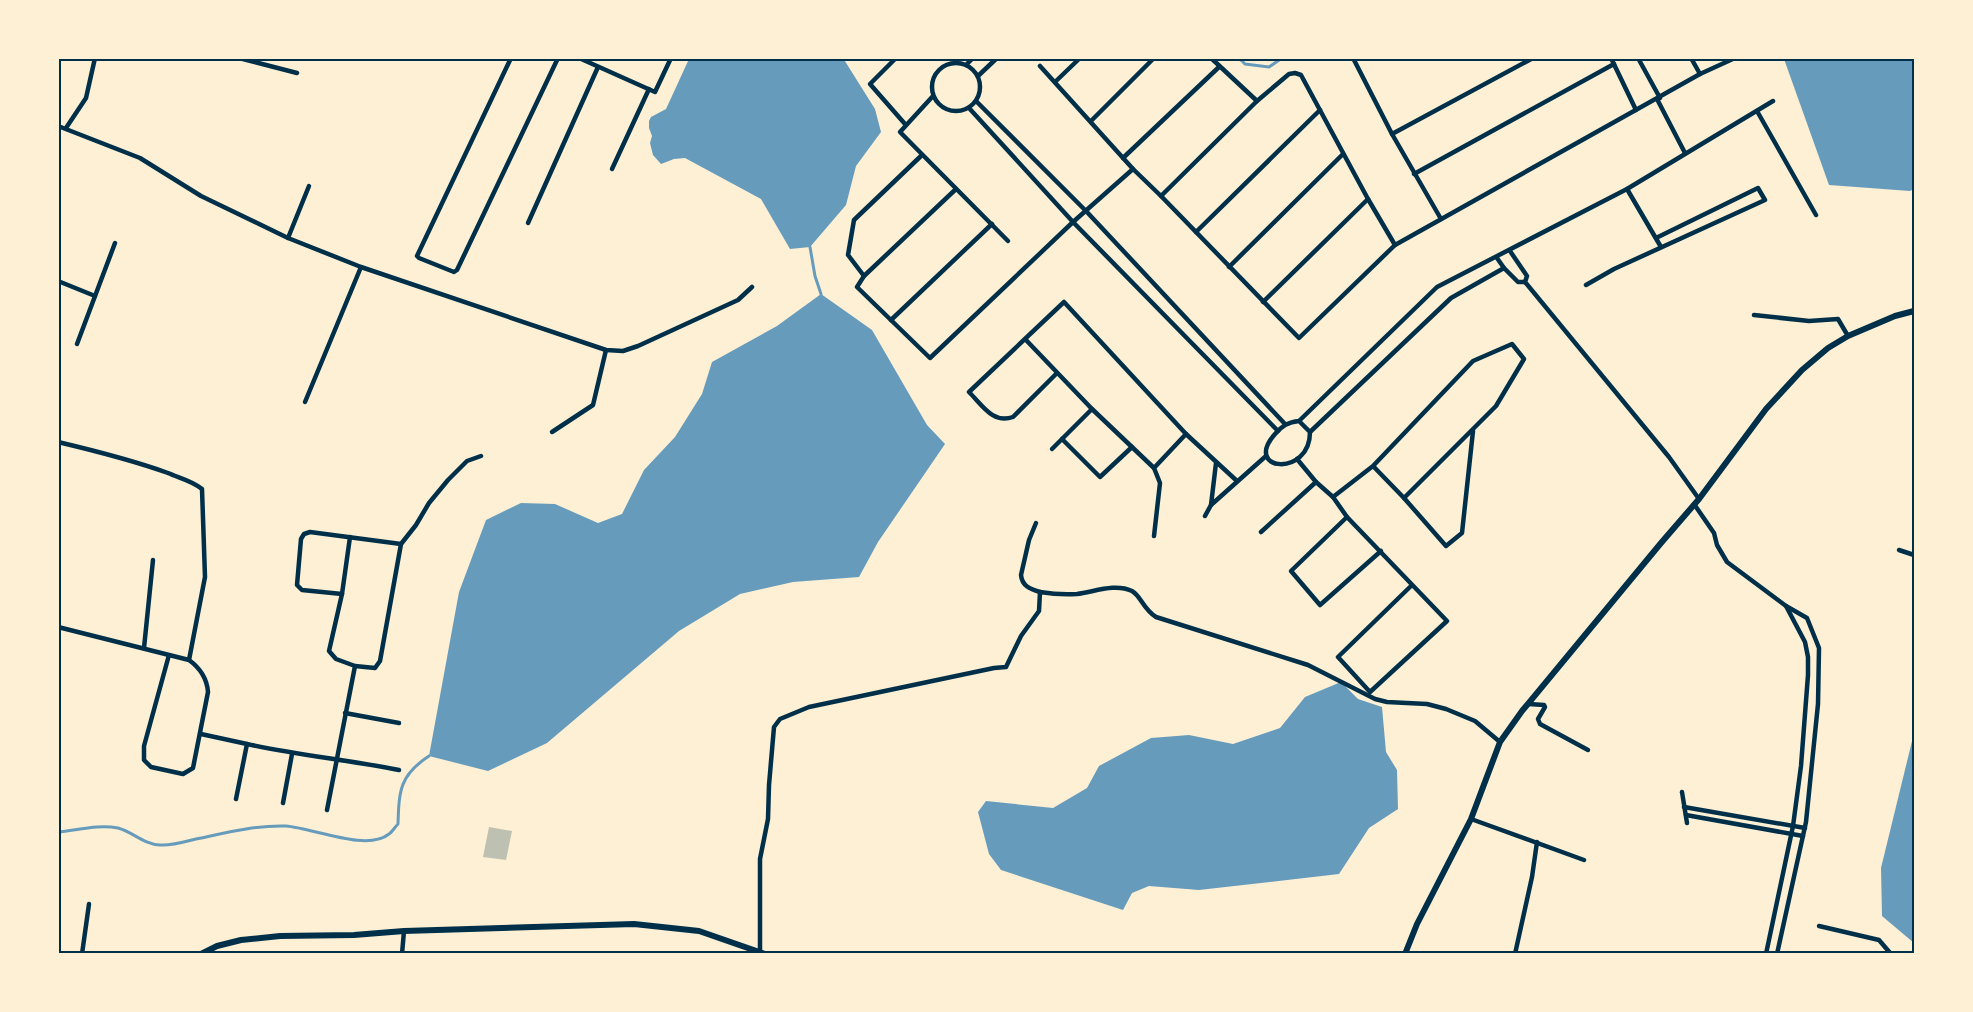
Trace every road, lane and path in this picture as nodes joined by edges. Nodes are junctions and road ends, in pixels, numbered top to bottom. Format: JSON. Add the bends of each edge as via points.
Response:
{"nodes":[{"id":1,"x":95,"y":58,"type":"edge"},
{"id":2,"x":239,"y":58,"type":"edge"},
{"id":3,"x":511,"y":58,"type":"edge"},
{"id":4,"x":558,"y":58,"type":"edge"},
{"id":5,"x":579,"y":58,"type":"edge"},
{"id":6,"x":671,"y":58,"type":"edge"},
{"id":7,"x":896,"y":58,"type":"edge"},
{"id":8,"x":973,"y":58,"type":"edge"},
{"id":9,"x":997,"y":58,"type":"edge"},
{"id":10,"x":1080,"y":58,"type":"edge"},
{"id":11,"x":1154,"y":58,"type":"edge"},
{"id":12,"x":1211,"y":58,"type":"edge"},
{"id":13,"x":1353,"y":58,"type":"edge"},
{"id":14,"x":1533,"y":58,"type":"edge"},
{"id":15,"x":1611,"y":58,"type":"edge"},
{"id":16,"x":1638,"y":58,"type":"edge"},
{"id":17,"x":1690,"y":58,"type":"edge"},
{"id":18,"x":1736,"y":58,"type":"edge"},
{"id":19,"x":1614,"y":64,"type":"junction"},
{"id":20,"x":966,"y":65,"type":"junction"},
{"id":21,"x":1040,"y":66,"type":"dead end"},
{"id":22,"x":1219,"y":66,"type":"junction"},
{"id":23,"x":598,"y":67,"type":"junction"},
{"id":24,"x":297,"y":73,"type":"dead end"},
{"id":25,"x":1700,"y":74,"type":"junction"},
{"id":26,"x":978,"y":76,"type":"junction"},
{"id":27,"x":1055,"y":82,"type":"junction"},
{"id":28,"x":649,"y":89,"type":"junction"},
{"id":29,"x":933,"y":96,"type":"junction"},
{"id":30,"x":1658,"y":98,"type":"junction"},
{"id":31,"x":976,"y":101,"type":"junction"},
{"id":32,"x":1257,"y":101,"type":"junction"},
{"id":33,"x":1773,"y":101,"type":"dead end"},
{"id":34,"x":969,"y":108,"type":"junction"},
{"id":35,"x":1320,"y":110,"type":"junction"},
{"id":36,"x":1636,"y":110,"type":"junction"},
{"id":37,"x":1758,"y":111,"type":"junction"},
{"id":38,"x":1091,"y":121,"type":"junction"},
{"id":39,"x":905,"y":124,"type":"junction"},
{"id":40,"x":58,"y":126,"type":"edge"},
{"id":41,"x":66,"y":128,"type":"junction"},
{"id":42,"x":1392,"y":134,"type":"junction"},
{"id":43,"x":1685,"y":153,"type":"junction"},
{"id":44,"x":1343,"y":154,"type":"junction"},
{"id":45,"x":921,"y":155,"type":"junction"},
{"id":46,"x":1123,"y":158,"type":"junction"},
{"id":47,"x":612,"y":169,"type":"dead end"},
{"id":48,"x":1133,"y":169,"type":"junction"},
{"id":49,"x":1414,"y":174,"type":"junction"},
{"id":50,"x":309,"y":186,"type":"dead end"},
{"id":51,"x":956,"y":189,"type":"junction"},
{"id":52,"x":1627,"y":189,"type":"junction"},
{"id":53,"x":1161,"y":196,"type":"junction"},
{"id":54,"x":1368,"y":199,"type":"junction"},
{"id":55,"x":1086,"y":211,"type":"junction"},
{"id":56,"x":1815,"y":215,"type":"dead end"},
{"id":57,"x":1440,"y":219,"type":"junction"},
{"id":58,"x":1073,"y":222,"type":"junction"},
{"id":59,"x":528,"y":223,"type":"dead end"},
{"id":60,"x":992,"y":224,"type":"junction"},
{"id":61,"x":1196,"y":232,"type":"junction"},
{"id":62,"x":288,"y":238,"type":"junction"},
{"id":63,"x":1656,"y":238,"type":"junction"},
{"id":64,"x":1008,"y":241,"type":"dead end"},
{"id":65,"x":115,"y":243,"type":"dead end"},
{"id":66,"x":1395,"y":245,"type":"junction"},
{"id":67,"x":1661,"y":247,"type":"junction"},
{"id":68,"x":1510,"y":251,"type":"junction"},
{"id":69,"x":1497,"y":258,"type":"junction"},
{"id":70,"x":361,"y":267,"type":"junction"},
{"id":71,"x":1229,"y":267,"type":"junction"},
{"id":72,"x":1504,"y":268,"type":"junction"},
{"id":73,"x":864,"y":276,"type":"junction"},
{"id":74,"x":58,"y":281,"type":"edge"},
{"id":75,"x":1525,"y":282,"type":"junction"},
{"id":76,"x":1586,"y":285,"type":"dead end"},
{"id":77,"x":752,"y":286,"type":"dead end"},
{"id":78,"x":94,"y":296,"type":"junction"},
{"id":79,"x":1263,"y":302,"type":"junction"},
{"id":80,"x":1914,"y":311,"type":"edge"},
{"id":81,"x":1754,"y":315,"type":"dead end"},
{"id":82,"x":891,"y":320,"type":"junction"},
{"id":83,"x":1848,"y":336,"type":"junction"},
{"id":84,"x":1026,"y":340,"type":"junction"},
{"id":85,"x":77,"y":344,"type":"dead end"},
{"id":86,"x":606,"y":350,"type":"junction"},
{"id":87,"x":1057,"y":373,"type":"junction"},
{"id":88,"x":306,"y":402,"type":"dead end"},
{"id":89,"x":1092,"y":409,"type":"junction"},
{"id":90,"x":1299,"y":421,"type":"junction"},
{"id":91,"x":1285,"y":424,"type":"junction"},
{"id":92,"x":1473,"y":430,"type":"junction"},
{"id":93,"x":1278,"y":431,"type":"junction"},
{"id":94,"x":552,"y":432,"type":"dead end"},
{"id":95,"x":1311,"y":432,"type":"junction"},
{"id":96,"x":1186,"y":434,"type":"junction"},
{"id":97,"x":1062,"y":440,"type":"junction"},
{"id":98,"x":58,"y":442,"type":"edge"},
{"id":99,"x":1132,"y":447,"type":"junction"},
{"id":100,"x":1052,"y":449,"type":"dead end"},
{"id":101,"x":481,"y":456,"type":"dead end"},
{"id":102,"x":1266,"y":456,"type":"junction"},
{"id":103,"x":1297,"y":459,"type":"junction"},
{"id":104,"x":1216,"y":463,"type":"junction"},
{"id":105,"x":1373,"y":466,"type":"junction"},
{"id":106,"x":1154,"y":468,"type":"junction"},
{"id":107,"x":1237,"y":481,"type":"junction"},
{"id":108,"x":1316,"y":482,"type":"junction"},
{"id":109,"x":1333,"y":497,"type":"junction"},
{"id":110,"x":1404,"y":498,"type":"junction"},
{"id":111,"x":1696,"y":502,"type":"junction"},
{"id":112,"x":1211,"y":505,"type":"junction"},
{"id":113,"x":1205,"y":516,"type":"dead end"},
{"id":114,"x":1347,"y":517,"type":"junction"},
{"id":115,"x":1036,"y":523,"type":"dead end"},
{"id":116,"x":1261,"y":532,"type":"dead end"},
{"id":117,"x":1154,"y":536,"type":"dead end"},
{"id":118,"x":350,"y":537,"type":"junction"},
{"id":119,"x":401,"y":544,"type":"junction"},
{"id":120,"x":1899,"y":550,"type":"dead end"},
{"id":121,"x":1381,"y":551,"type":"junction"},
{"id":122,"x":1914,"y":555,"type":"edge"},
{"id":123,"x":153,"y":560,"type":"dead end"},
{"id":124,"x":1412,"y":585,"type":"junction"},
{"id":125,"x":1040,"y":592,"type":"junction"},
{"id":126,"x":342,"y":594,"type":"junction"},
{"id":127,"x":1786,"y":606,"type":"junction"},
{"id":128,"x":58,"y":627,"type":"edge"},
{"id":129,"x":144,"y":648,"type":"junction"},
{"id":130,"x":169,"y":655,"type":"junction"},
{"id":131,"x":189,"y":660,"type":"junction"},
{"id":132,"x":355,"y":666,"type":"junction"},
{"id":133,"x":1529,"y":704,"type":"junction"},
{"id":134,"x":345,"y":713,"type":"junction"},
{"id":135,"x":399,"y":723,"type":"dead end"},
{"id":136,"x":201,"y":734,"type":"junction"},
{"id":137,"x":1500,"y":742,"type":"junction"},
{"id":138,"x":247,"y":744,"type":"junction"},
{"id":139,"x":1588,"y":750,"type":"dead end"},
{"id":140,"x":292,"y":754,"type":"junction"},
{"id":141,"x":336,"y":758,"type":"junction"},
{"id":142,"x":399,"y":770,"type":"dead end"},
{"id":143,"x":1682,"y":792,"type":"dead end"},
{"id":144,"x":236,"y":799,"type":"dead end"},
{"id":145,"x":284,"y":803,"type":"dead end"},
{"id":146,"x":1684,"y":807,"type":"junction"},
{"id":147,"x":327,"y":810,"type":"dead end"},
{"id":148,"x":1686,"y":815,"type":"junction"},
{"id":149,"x":1471,"y":819,"type":"junction"},
{"id":150,"x":1687,"y":823,"type":"dead end"},
{"id":151,"x":1793,"y":826,"type":"junction"},
{"id":152,"x":1805,"y":828,"type":"junction"},
{"id":153,"x":1792,"y":833,"type":"junction"},
{"id":154,"x":1803,"y":836,"type":"junction"},
{"id":155,"x":1537,"y":842,"type":"junction"},
{"id":156,"x":1584,"y":860,"type":"dead end"},
{"id":157,"x":89,"y":904,"type":"dead end"},
{"id":158,"x":1819,"y":926,"type":"dead end"},
{"id":159,"x":404,"y":930,"type":"junction"},
{"id":160,"x":762,"y":953,"type":"edge"},
{"id":161,"x":82,"y":954,"type":"edge"},
{"id":162,"x":201,"y":954,"type":"edge"},
{"id":163,"x":402,"y":954,"type":"edge"},
{"id":164,"x":1405,"y":954,"type":"edge"},
{"id":165,"x":1515,"y":954,"type":"edge"},
{"id":166,"x":1766,"y":954,"type":"edge"},
{"id":167,"x":1777,"y":954,"type":"edge"},
{"id":168,"x":1891,"y":954,"type":"edge"}],
"edges":[{"from":1,"to":41,"type":"street","via":[[86,98]]},
{"from":2,"to":24,"type":"street"},
{"from":3,"to":4,"type":"street","via":[[417,256],[455,272]]},
{"from":5,"to":23,"type":"street"},
{"from":6,"to":28,"type":"street","via":[[655,92]]},
{"from":7,"to":39,"type":"street","via":[[870,84]]},
{"from":8,"to":20,"type":"street"},
{"from":9,"to":26,"type":"street"},
{"from":10,"to":27,"type":"street"},
{"from":11,"to":38,"type":"street"},
{"from":12,"to":22,"type":"street"},
{"from":13,"to":42,"type":"street"},
{"from":14,"to":42,"type":"street"},
{"from":15,"to":19,"type":"street"},
{"from":16,"to":30,"type":"street"},
{"from":17,"to":25,"type":"street"},
{"from":18,"to":25,"type":"street"},
{"from":19,"to":36,"type":"street"},
{"from":19,"to":49,"type":"street"},
{"from":20,"to":26,"type":"street"},
{"from":20,"to":29,"type":"street","via":[[952,63],[939,69],[932,82]]},
{"from":21,"to":27,"type":"street"},
{"from":22,"to":32,"type":"street"},
{"from":22,"to":46,"type":"street"},
{"from":23,"to":28,"type":"street"},
{"from":23,"to":59,"type":"street"},
{"from":25,"to":30,"type":"street"},
{"from":26,"to":31,"type":"street","via":[[980,89]]},
{"from":27,"to":38,"type":"street"},
{"from":28,"to":47,"type":"street"},
{"from":29,"to":34,"type":"street","via":[[942,107],[955,112]]},
{"from":29,"to":39,"type":"street"},
{"from":30,"to":36,"type":"street"},
{"from":30,"to":43,"type":"street"},
{"from":31,"to":34,"type":"street"},
{"from":31,"to":55,"type":"street"},
{"from":32,"to":35,"type":"street","via":[[1295,73],[1301,75]]},
{"from":32,"to":53,"type":"street"},
{"from":33,"to":37,"type":"street"},
{"from":34,"to":58,"type":"street"},
{"from":35,"to":44,"type":"street"},
{"from":35,"to":61,"type":"street"},
{"from":36,"to":57,"type":"street"},
{"from":37,"to":43,"type":"street"},
{"from":37,"to":56,"type":"street"},
{"from":38,"to":46,"type":"street"},
{"from":39,"to":45,"type":"street","via":[[900,132]]},
{"from":40,"to":41,"type":"street"},
{"from":41,"to":62,"type":"street","via":[[140,158],[201,196]]},
{"from":42,"to":49,"type":"street"},
{"from":43,"to":52,"type":"street"},
{"from":44,"to":54,"type":"street"},
{"from":44,"to":71,"type":"street"},
{"from":45,"to":51,"type":"street"},
{"from":45,"to":73,"type":"street","via":[[854,220],[848,255]]},
{"from":46,"to":48,"type":"street"},
{"from":48,"to":53,"type":"street"},
{"from":48,"to":55,"type":"street"},
{"from":49,"to":57,"type":"street"},
{"from":50,"to":62,"type":"street"},
{"from":51,"to":60,"type":"street"},
{"from":51,"to":73,"type":"street"},
{"from":52,"to":63,"type":"street"},
{"from":52,"to":68,"type":"street"},
{"from":53,"to":61,"type":"street"},
{"from":54,"to":66,"type":"street"},
{"from":54,"to":79,"type":"street"},
{"from":55,"to":58,"type":"street"},
{"from":55,"to":91,"type":"street"},
{"from":57,"to":66,"type":"street"},
{"from":58,"to":82,"type":"street","via":[[930,358]]},
{"from":58,"to":93,"type":"street"},
{"from":60,"to":64,"type":"street"},
{"from":60,"to":82,"type":"street"},
{"from":61,"to":71,"type":"street"},
{"from":62,"to":70,"type":"street"},
{"from":63,"to":67,"type":"street"},
{"from":63,"to":67,"type":"street","via":[[1758,188],[1765,200]]},
{"from":65,"to":78,"type":"street"},
{"from":66,"to":79,"type":"street","via":[[1299,338]]},
{"from":67,"to":76,"type":"street"},
{"from":68,"to":69,"type":"street"},
{"from":68,"to":75,"type":"street","via":[[1527,276]]},
{"from":69,"to":72,"type":"street"},
{"from":69,"to":90,"type":"street","via":[[1437,287]]},
{"from":70,"to":86,"type":"street"},
{"from":70,"to":88,"type":"street"},
{"from":71,"to":79,"type":"street"},
{"from":72,"to":75,"type":"street","via":[[1518,282]]},
{"from":72,"to":95,"type":"street","via":[[1451,298]]},
{"from":73,"to":82,"type":"street","via":[[857,286]]},
{"from":74,"to":78,"type":"street"},
{"from":75,"to":111,"type":"street","via":[[1669,457]]},
{"from":77,"to":86,"type":"street","via":[[738,300],[676,329],[623,351]]},
{"from":78,"to":85,"type":"street"},
{"from":80,"to":83,"type":"street"},
{"from":81,"to":83,"type":"street","via":[[1838,319]]},
{"from":83,"to":111,"type":"street","via":[[1819,355],[1766,409]]},
{"from":84,"to":87,"type":"street"},
{"from":84,"to":87,"type":"street","via":[[969,392],[995,418],[1004,420],[1013,417]]},
{"from":84,"to":96,"type":"street","via":[[1064,303]]},
{"from":86,"to":94,"type":"street","via":[[593,405]]},
{"from":87,"to":89,"type":"street"},
{"from":89,"to":97,"type":"street"},
{"from":89,"to":99,"type":"street"},
{"from":90,"to":91,"type":"street"},
{"from":90,"to":95,"type":"street"},
{"from":91,"to":93,"type":"street"},
{"from":92,"to":105,"type":"street","via":[[1496,406],[1524,358],[1512,344],[1473,361]]},
{"from":92,"to":110,"type":"street"},
{"from":92,"to":110,"type":"street","via":[[1462,533],[1446,546]]},
{"from":93,"to":102,"type":"street","via":[[1266,447]]},
{"from":95,"to":103,"type":"street","via":[[1308,446]]},
{"from":96,"to":104,"type":"street"},
{"from":96,"to":106,"type":"street"},
{"from":97,"to":99,"type":"street","via":[[1100,477]]},
{"from":97,"to":100,"type":"street"},
{"from":98,"to":131,"type":"street","via":[[143,464],[202,489],[205,578]]},
{"from":99,"to":106,"type":"street"},
{"from":101,"to":119,"type":"street","via":[[467,461],[448,480]]},
{"from":102,"to":103,"type":"street","via":[[1280,465]]},
{"from":102,"to":107,"type":"street"},
{"from":103,"to":108,"type":"street"},
{"from":104,"to":107,"type":"street"},
{"from":104,"to":112,"type":"street"},
{"from":105,"to":109,"type":"street"},
{"from":105,"to":110,"type":"street"},
{"from":106,"to":117,"type":"street","via":[[1160,483]]},
{"from":107,"to":112,"type":"street"},
{"from":108,"to":109,"type":"street"},
{"from":108,"to":116,"type":"street"},
{"from":109,"to":114,"type":"street"},
{"from":111,"to":127,"type":"street","via":[[1727,562]]},
{"from":111,"to":133,"type":"street"},
{"from":112,"to":113,"type":"street"},
{"from":114,"to":121,"type":"street"},
{"from":114,"to":121,"type":"street","via":[[1291,571],[1320,605]]},
{"from":115,"to":125,"type":"street","via":[[1021,575],[1026,587]]},
{"from":118,"to":119,"type":"street"},
{"from":118,"to":126,"type":"street"},
{"from":118,"to":126,"type":"street","via":[[310,532],[301,539],[298,587]]},
{"from":119,"to":132,"type":"street","via":[[380,661],[375,668]]},
{"from":120,"to":122,"type":"street"},
{"from":121,"to":124,"type":"street"},
{"from":123,"to":129,"type":"street"},
{"from":124,"to":124,"type":"street","via":[[1338,657],[1370,692],[1447,621]]},
{"from":125,"to":137,"type":"street","via":[[1076,594],[1126,589],[1134,592],[1156,617],[1308,665],[1375,699],[1446,709],[1474,721]]},
{"from":125,"to":160,"type":"street","via":[[1039,611],[1006,667],[809,707],[780,719],[774,728],[768,819],[760,859]]},
{"from":126,"to":132,"type":"street","via":[[329,651],[336,659]]},
{"from":127,"to":151,"type":"street","via":[[1800,630],[1808,657]]},
{"from":127,"to":152,"type":"street","via":[[1807,618],[1819,648],[1818,704]]},
{"from":128,"to":129,"type":"street"},
{"from":129,"to":130,"type":"street"},
{"from":130,"to":131,"type":"street"},
{"from":130,"to":136,"type":"street","via":[[144,746],[144,760],[159,769],[188,772],[193,768]]},
{"from":131,"to":136,"type":"street","via":[[207,685]]},
{"from":132,"to":134,"type":"street"},
{"from":133,"to":137,"type":"street"},
{"from":133,"to":139,"type":"street","via":[[1544,705],[1540,724]]},
{"from":134,"to":135,"type":"street"},
{"from":134,"to":141,"type":"street"},
{"from":136,"to":138,"type":"street"},
{"from":137,"to":149,"type":"street"},
{"from":138,"to":140,"type":"street"},
{"from":138,"to":144,"type":"street"},
{"from":140,"to":141,"type":"street"},
{"from":140,"to":145,"type":"street"},
{"from":141,"to":142,"type":"street"},
{"from":141,"to":147,"type":"street"},
{"from":143,"to":146,"type":"street"},
{"from":146,"to":148,"type":"street"},
{"from":146,"to":151,"type":"street"},
{"from":148,"to":150,"type":"street"},
{"from":148,"to":153,"type":"street"},
{"from":149,"to":155,"type":"street"},
{"from":149,"to":164,"type":"street"},
{"from":151,"to":152,"type":"street"},
{"from":151,"to":153,"type":"street"},
{"from":152,"to":154,"type":"street"},
{"from":153,"to":154,"type":"street"},
{"from":153,"to":166,"type":"street"},
{"from":154,"to":167,"type":"street"},
{"from":155,"to":156,"type":"street"},
{"from":155,"to":165,"type":"street"},
{"from":157,"to":161,"type":"street"},
{"from":158,"to":168,"type":"street","via":[[1879,940]]},
{"from":159,"to":160,"type":"street","via":[[634,924],[699,931]]},
{"from":159,"to":162,"type":"street","via":[[241,940]]},
{"from":159,"to":163,"type":"street"}]}
